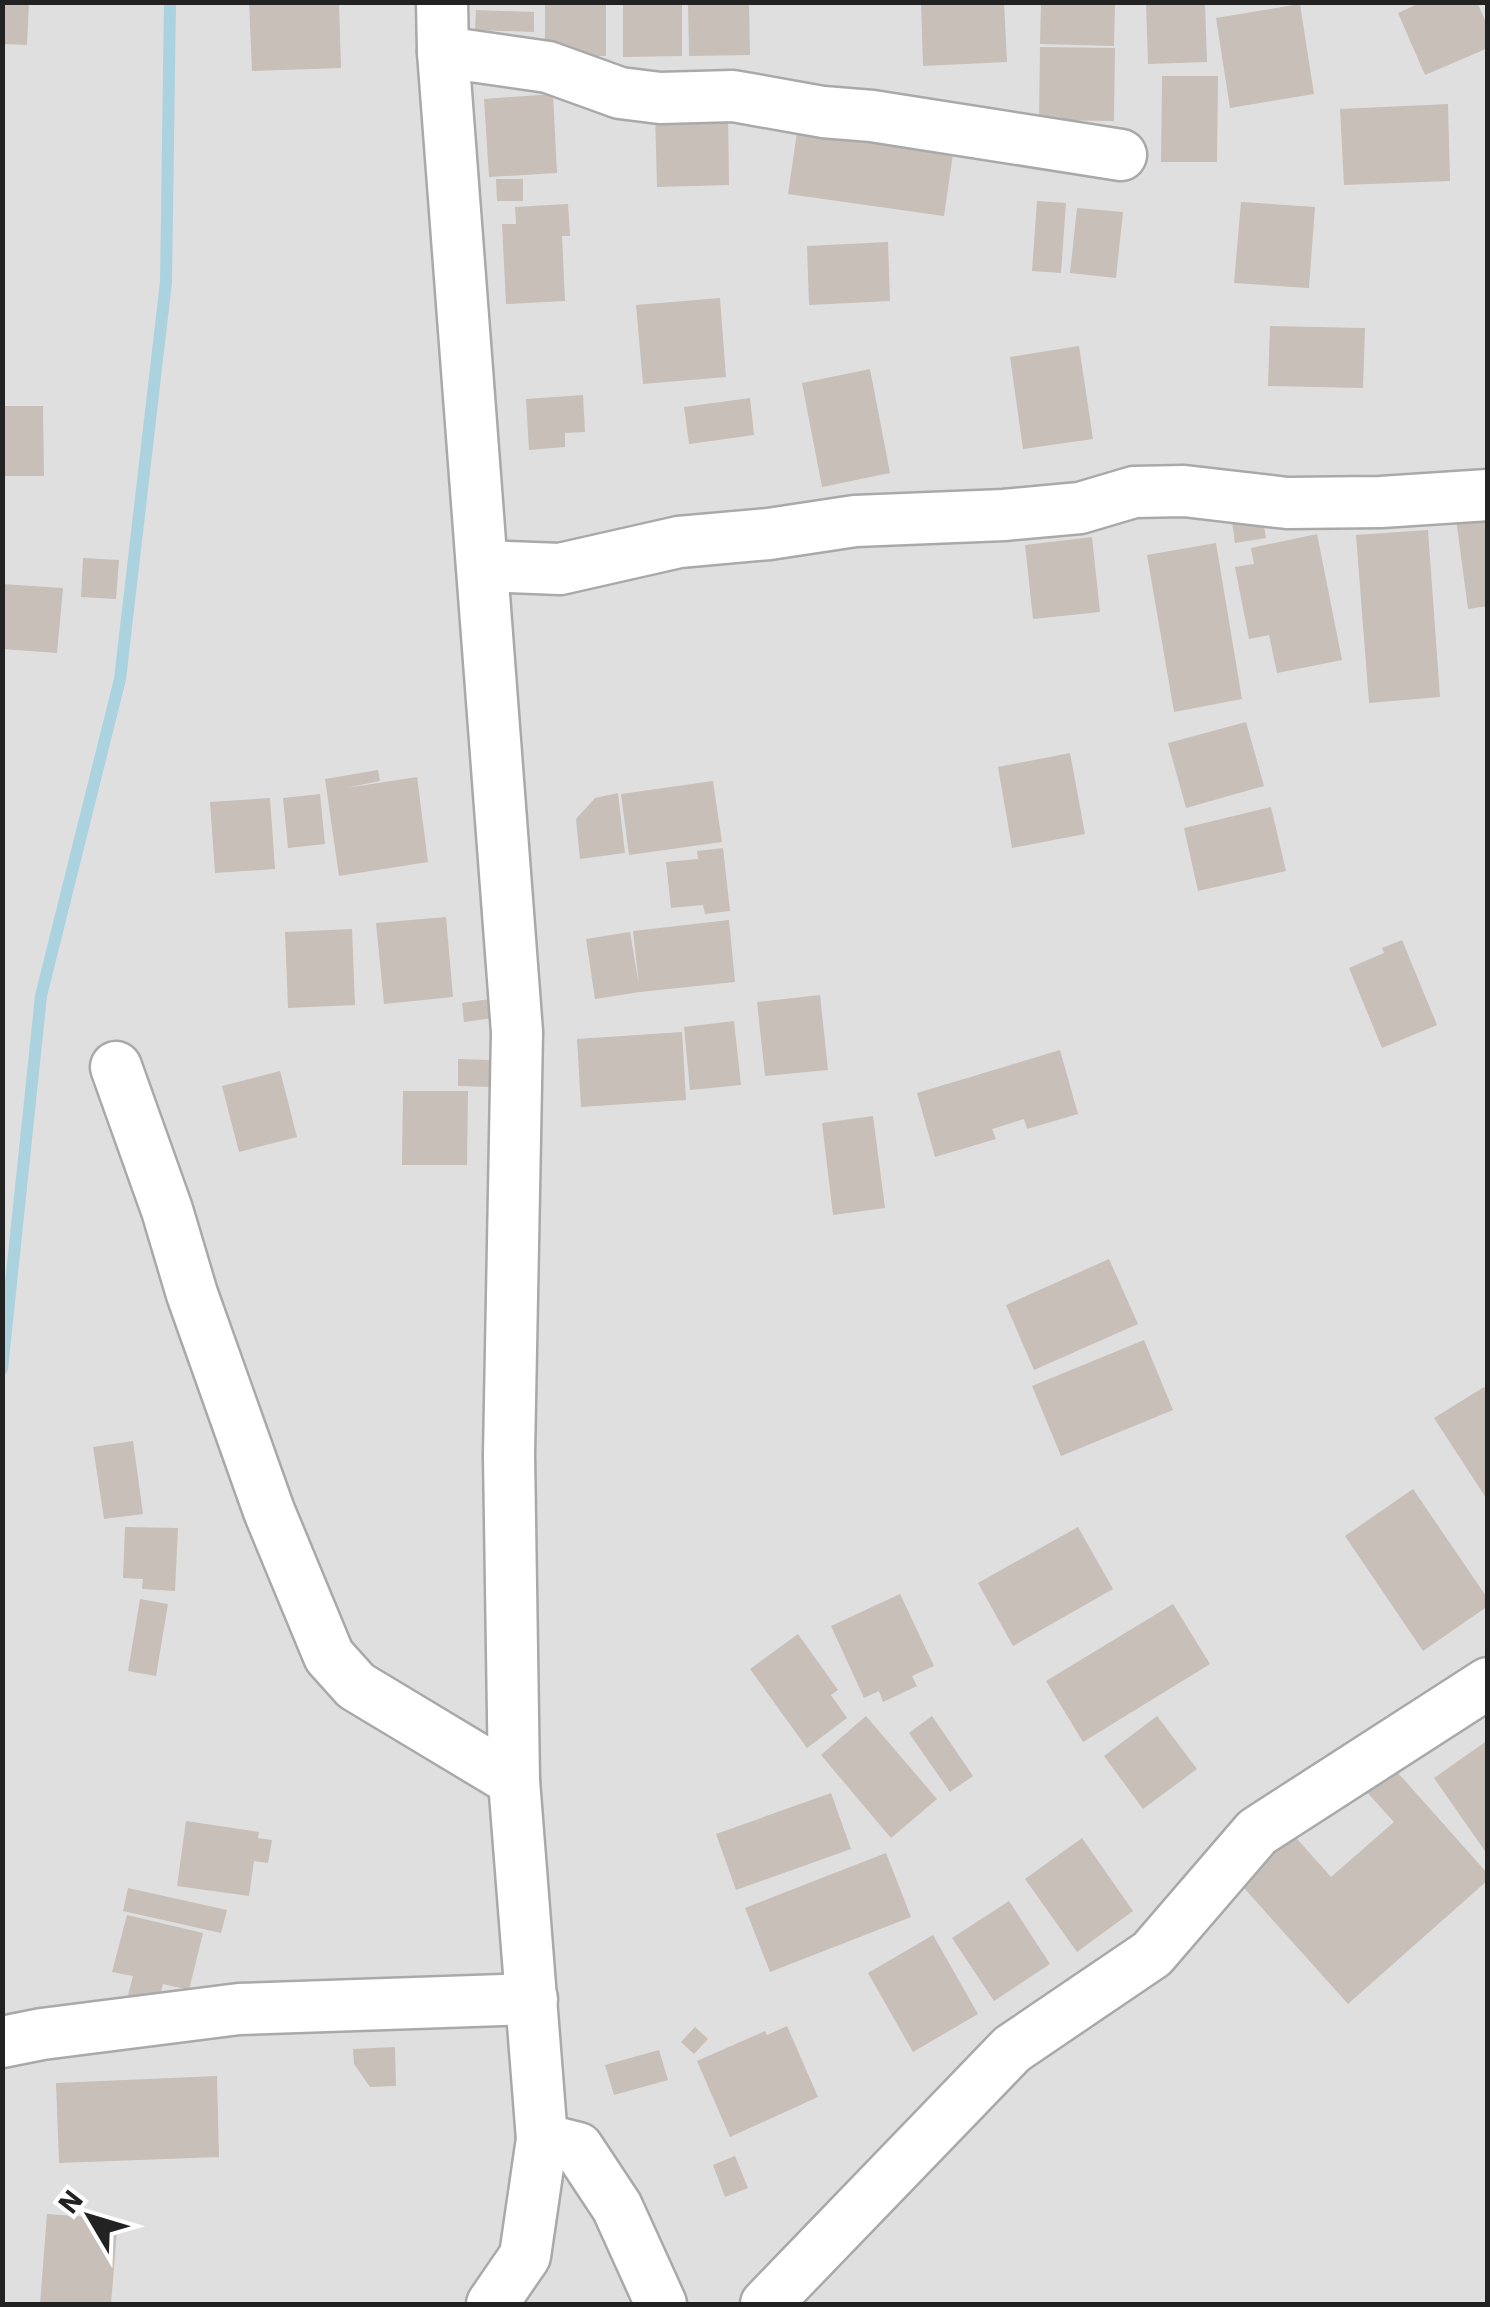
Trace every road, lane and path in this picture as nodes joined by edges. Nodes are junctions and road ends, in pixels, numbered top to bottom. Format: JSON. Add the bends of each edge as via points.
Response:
{"nodes":[{"id":1,"x":442,"y":2,"type":"edge"},
{"id":2,"x":443,"y":52,"type":"junction"},
{"id":3,"x":1121,"y":155,"type":"dead end"},
{"id":4,"x":1488,"y":496,"type":"edge"},
{"id":5,"x":482,"y":566,"type":"junction"},
{"id":6,"x":116,"y":1067,"type":"dead end"},
{"id":7,"x":1488,"y":1684,"type":"edge"},
{"id":8,"x":514,"y":1781,"type":"junction"},
{"id":9,"x":532,"y":1999,"type":"junction"},
{"id":10,"x":2,"y":2042,"type":"edge"},
{"id":11,"x":542,"y":2139,"type":"junction"},
{"id":12,"x":492,"y":2304,"type":"edge"},
{"id":13,"x":661,"y":2304,"type":"edge"},
{"id":14,"x":766,"y":2304,"type":"edge"}],
"edges":[{"from":1,"to":2,"type":"street"},
{"from":2,"to":3,"type":"street","via":[[548,67],[620,92],[732,96]]},
{"from":2,"to":5,"type":"street"},
{"from":4,"to":5,"type":"street","via":[[1287,502],[1134,492],[1080,508],[855,522],[678,542],[560,569]]},
{"from":5,"to":8,"type":"street","via":[[517,1032],[509,1456]]},
{"from":6,"to":8,"type":"street","via":[[269,1510],[329,1656],[356,1686]]},
{"from":7,"to":14,"type":"street","via":[[1257,1832],[1152,1954],[1012,2050]]},
{"from":8,"to":9,"type":"street"},
{"from":9,"to":10,"type":"street","via":[[239,2009]]},
{"from":9,"to":11,"type":"street"},
{"from":11,"to":12,"type":"street","via":[[525,2256]]},
{"from":11,"to":13,"type":"street","via":[[578,2148],[617,2207]]}]}
